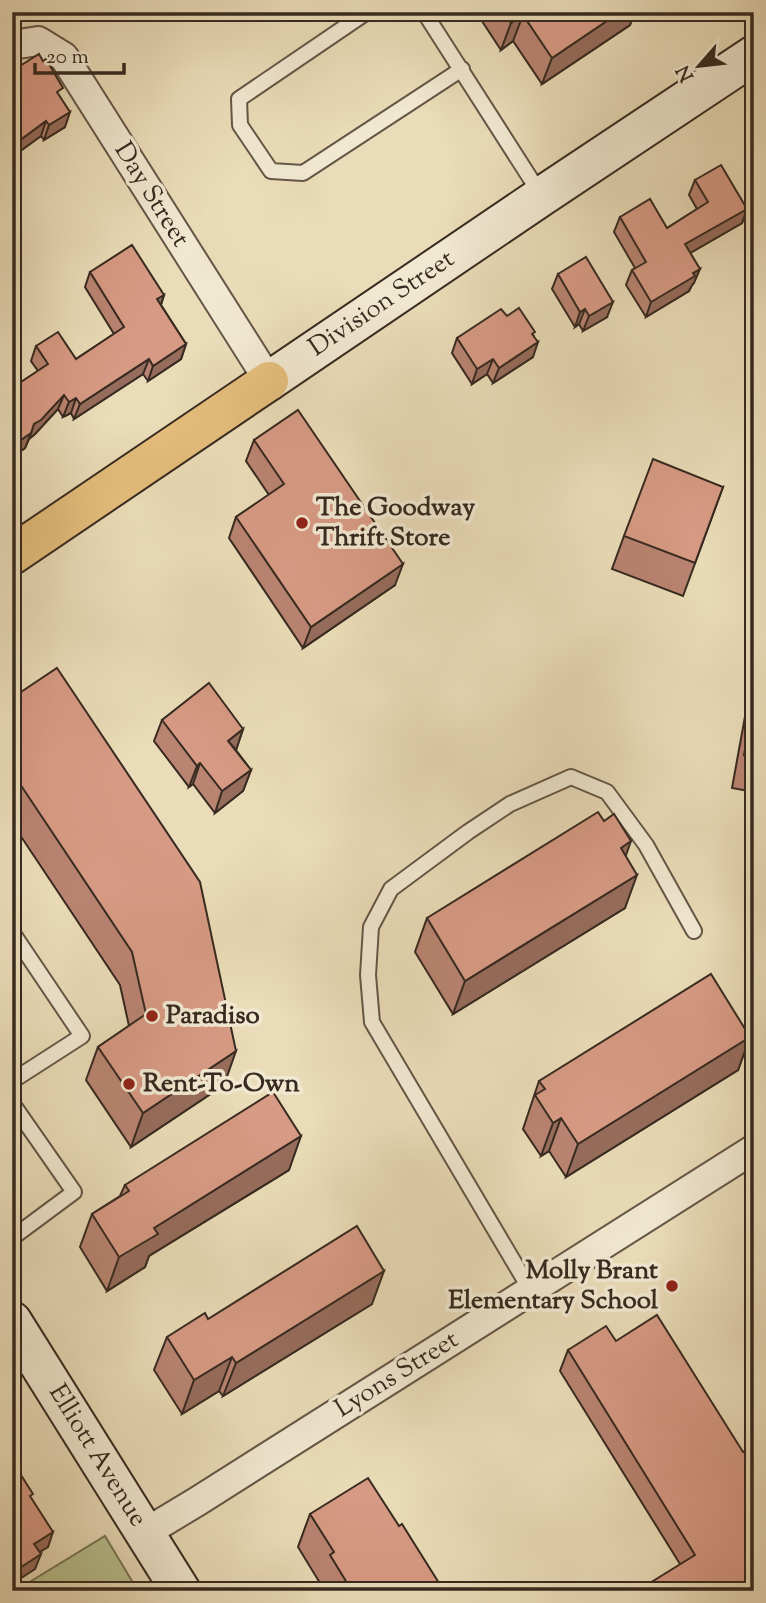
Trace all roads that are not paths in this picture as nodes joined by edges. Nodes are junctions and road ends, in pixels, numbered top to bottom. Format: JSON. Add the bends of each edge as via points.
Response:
{"nodes":[{"id":1,"x":367,"y":12,"type":"edge"},
{"id":2,"x":424,"y":12,"type":"edge"},
{"id":3,"x":12,"y":45,"type":"edge"},
{"id":4,"x":754,"y":55,"type":"edge"},
{"id":5,"x":462,"y":69,"type":"junction"},
{"id":6,"x":542,"y":196,"type":"junction"},
{"id":7,"x":268,"y":381,"type":"junction"},
{"id":8,"x":12,"y":555,"type":"edge"},
{"id":9,"x":694,"y":931,"type":"dead end"},
{"id":10,"x":12,"y":932,"type":"edge"},
{"id":11,"x":12,"y":1081,"type":"edge"},
{"id":12,"x":12,"y":1103,"type":"edge"},
{"id":13,"x":754,"y":1149,"type":"edge"},
{"id":14,"x":12,"y":1238,"type":"edge"},
{"id":15,"x":531,"y":1291,"type":"junction"},
{"id":16,"x":12,"y":1321,"type":"edge"},
{"id":17,"x":145,"y":1533,"type":"junction"},
{"id":18,"x":181,"y":1591,"type":"edge"}],
"edges":[{"from":1,"to":5,"type":"lane","via":[[239,99],[240,125],[271,171],[303,173]]},
{"from":2,"to":5,"type":"lane"},
{"from":3,"to":7,"type":"street","name":"Day Street","via":[[38,40],[64,57]]},
{"from":4,"to":6,"type":"main road","name":"Division Street"},
{"from":5,"to":6,"type":"lane"},
{"from":6,"to":7,"type":"main road","name":"Division Street"},
{"from":7,"to":8,"type":"main road","name":"Division Street"},
{"from":9,"to":15,"type":"lane","via":[[646,845],[607,792],[572,777],[510,804],[391,889],[371,927],[368,975],[372,1022]]},
{"from":10,"to":11,"type":"lane","via":[[82,1036]]},
{"from":12,"to":14,"type":"lane","via":[[74,1192]]},
{"from":13,"to":15,"type":"street","name":"Lyons Street"},
{"from":15,"to":17,"type":"street","name":"Lyons Street"},
{"from":16,"to":17,"type":"main road","name":"Elliott Avenue"},
{"from":17,"to":18,"type":"main road","name":"Elliott Avenue"}]}
